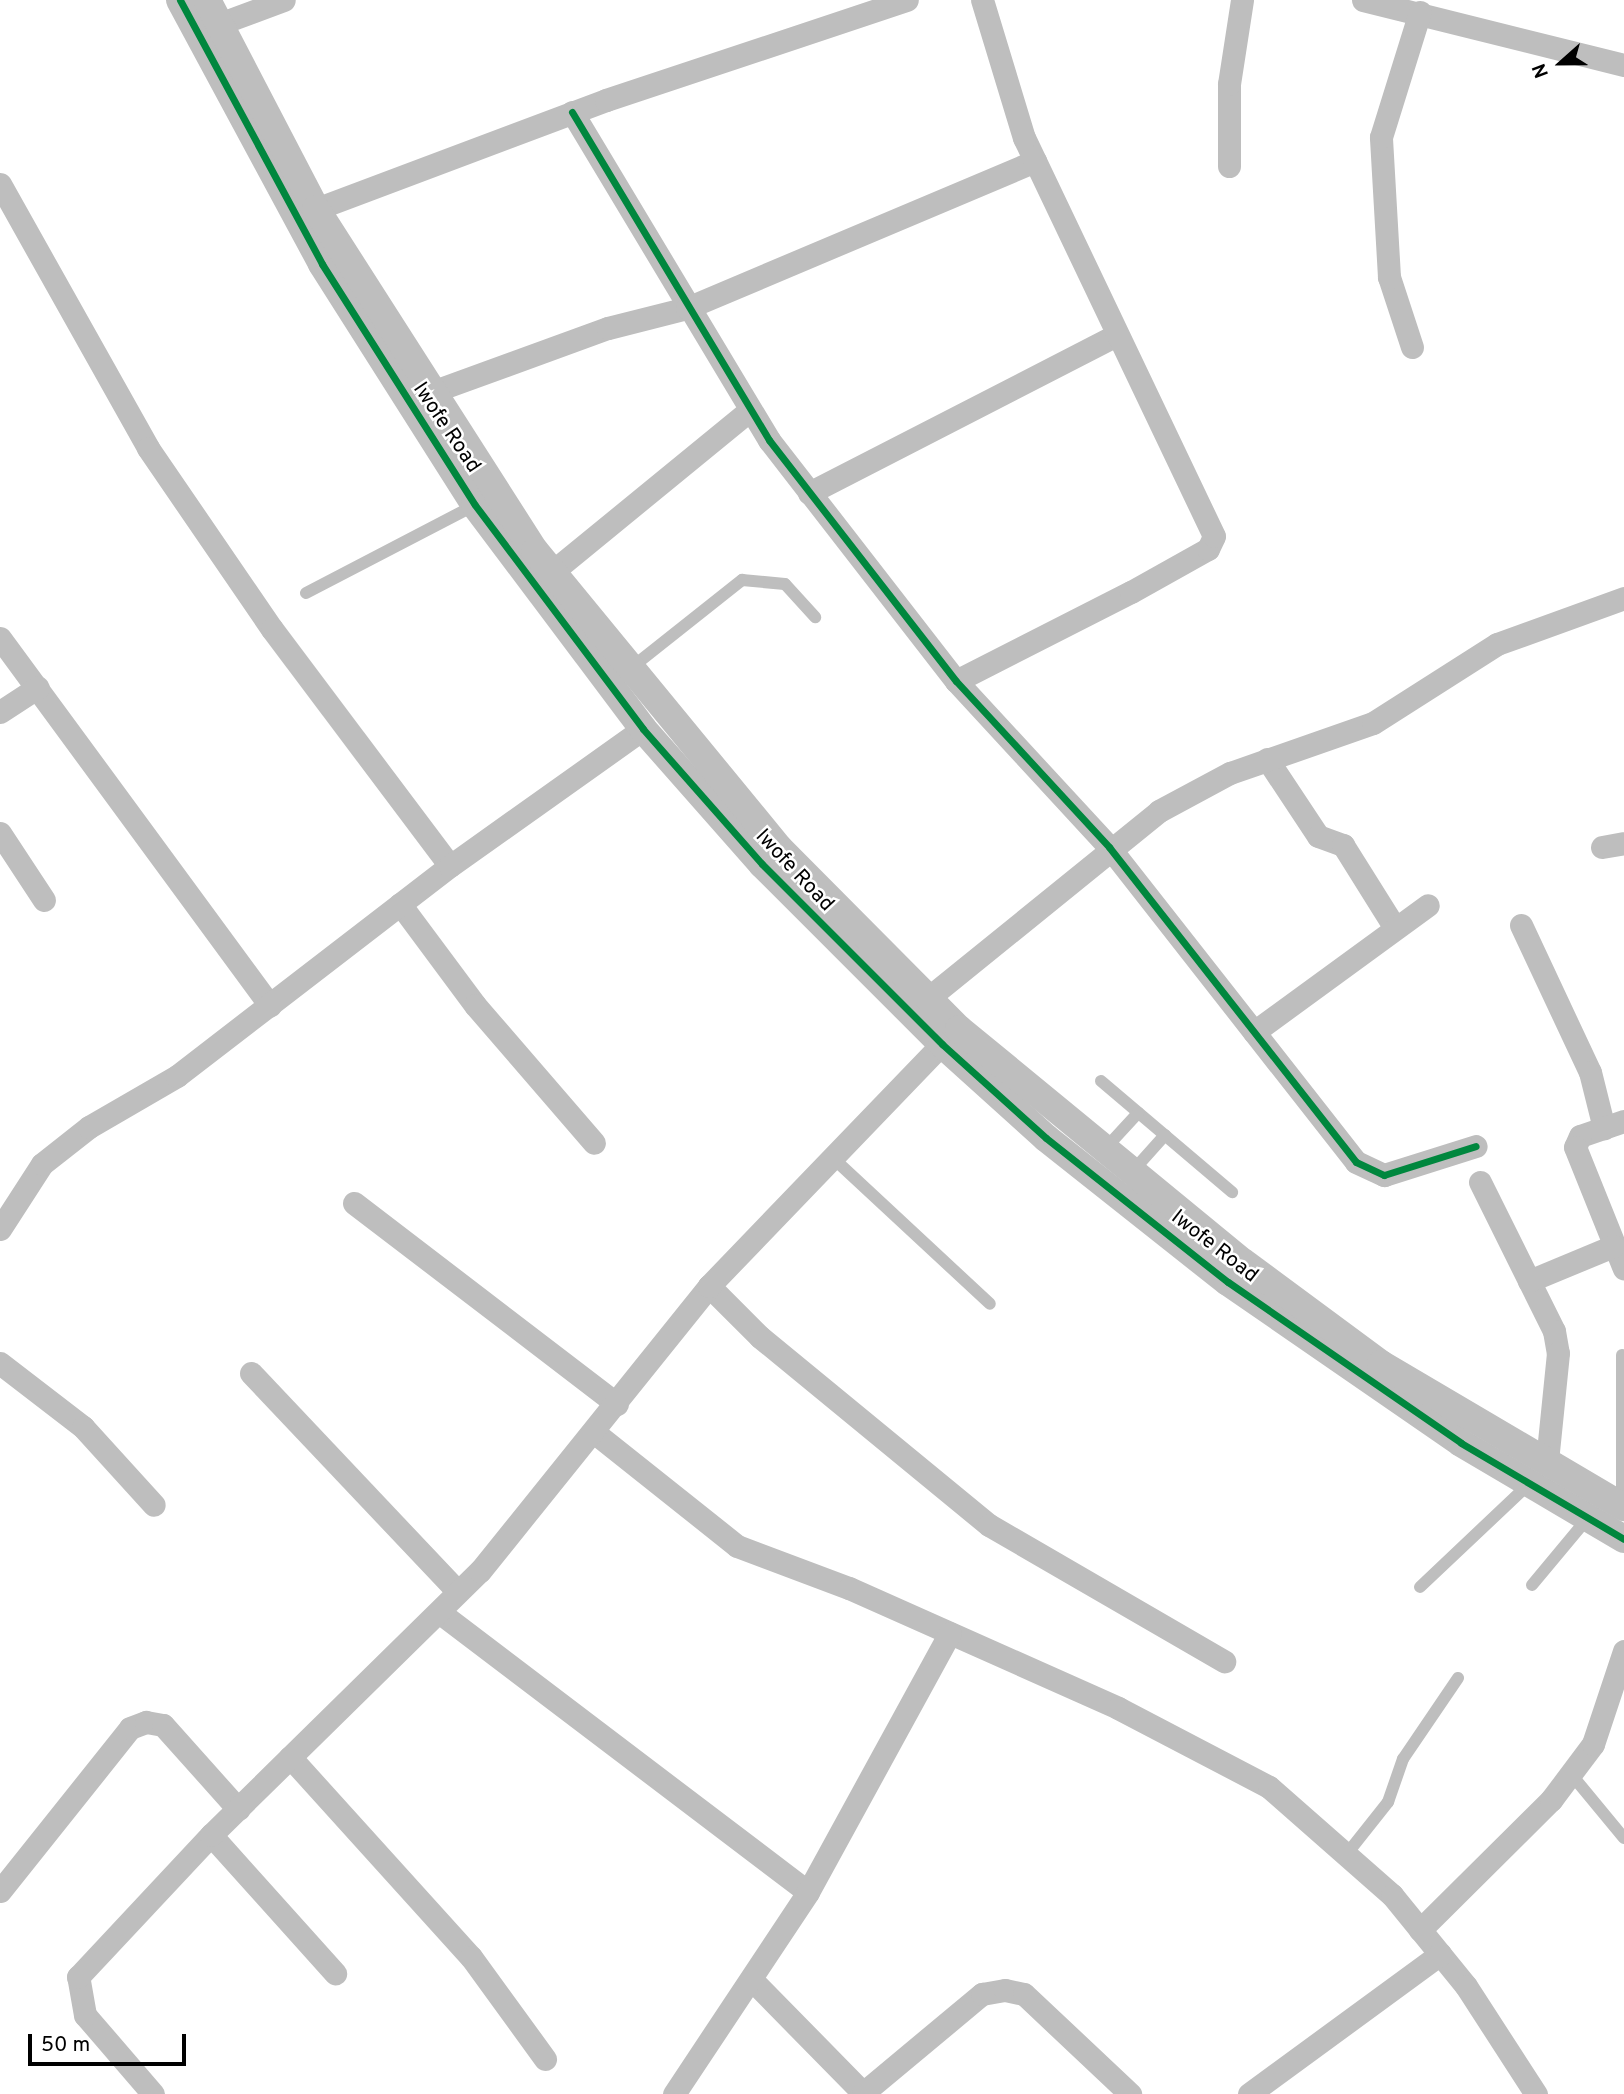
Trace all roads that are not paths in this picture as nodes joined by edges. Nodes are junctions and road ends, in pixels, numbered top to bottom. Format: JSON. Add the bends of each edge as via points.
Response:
{"nodes":[{"id":1,"x":180,"y":0,"type":"edge"},
{"id":2,"x":284,"y":0,"type":"edge"},
{"id":3,"x":907,"y":0,"type":"edge"},
{"id":4,"x":982,"y":0,"type":"edge"},
{"id":5,"x":1242,"y":0,"type":"edge"},
{"id":6,"x":1363,"y":0,"type":"edge"},
{"id":7,"x":213,"y":12,"type":"edge"},
{"id":8,"x":1420,"y":12,"type":"junction"},
{"id":9,"x":1624,"y":65,"type":"edge"},
{"id":10,"x":572,"y":112,"type":"junction"},
{"id":11,"x":1035,"y":161,"type":"junction"},
{"id":12,"x":1229,"y":166,"type":"dead end"},
{"id":13,"x":0,"y":184,"type":"edge"},
{"id":14,"x":316,"y":209,"type":"junction"},
{"id":15,"x":687,"y":308,"type":"junction"},
{"id":16,"x":1116,"y":335,"type":"junction"},
{"id":17,"x":386,"y":345,"type":"junction"},
{"id":18,"x":1412,"y":347,"type":"dead end"},
{"id":19,"x":429,"y":393,"type":"junction"},
{"id":20,"x":750,"y":410,"type":"junction"},
{"id":21,"x":809,"y":493,"type":"junction"},
{"id":22,"x":475,"y":505,"type":"junction"},
{"id":23,"x":552,"y":572,"type":"junction"},
{"id":24,"x":306,"y":593,"type":"dead end"},
{"id":25,"x":1624,"y":598,"type":"edge"},
{"id":26,"x":815,"y":617,"type":"dead end"},
{"id":27,"x":0,"y":638,"type":"edge"},
{"id":28,"x":628,"y":671,"type":"junction"},
{"id":29,"x":956,"y":681,"type":"junction"},
{"id":30,"x":38,"y":687,"type":"junction"},
{"id":31,"x":0,"y":712,"type":"edge"},
{"id":32,"x":643,"y":729,"type":"junction"},
{"id":33,"x":1267,"y":759,"type":"junction"},
{"id":34,"x":0,"y":833,"type":"edge"},
{"id":35,"x":1109,"y":847,"type":"junction"},
{"id":36,"x":450,"y":866,"type":"junction"},
{"id":37,"x":44,"y":900,"type":"dead end"},
{"id":38,"x":400,"y":904,"type":"junction"},
{"id":39,"x":1428,"y":905,"type":"dead end"},
{"id":40,"x":1521,"y":925,"type":"dead end"},
{"id":41,"x":1395,"y":928,"type":"junction"},
{"id":42,"x":927,"y":999,"type":"junction"},
{"id":43,"x":270,"y":1006,"type":"junction"},
{"id":44,"x":1254,"y":1032,"type":"junction"},
{"id":45,"x":942,"y":1044,"type":"junction"},
{"id":46,"x":1101,"y":1082,"type":"dead end"},
{"id":47,"x":1138,"y":1113,"type":"junction"},
{"id":48,"x":1614,"y":1124,"type":"edge"},
{"id":49,"x":1165,"y":1135,"type":"junction"},
{"id":50,"x":594,"y":1143,"type":"dead end"},
{"id":51,"x":1476,"y":1146,"type":"dead end"},
{"id":52,"x":1103,"y":1152,"type":"junction"},
{"id":53,"x":833,"y":1158,"type":"junction"},
{"id":54,"x":1130,"y":1173,"type":"junction"},
{"id":55,"x":1480,"y":1182,"type":"dead end"},
{"id":56,"x":1233,"y":1192,"type":"dead end"},
{"id":57,"x":354,"y":1203,"type":"dead end"},
{"id":58,"x":0,"y":1229,"type":"edge"},
{"id":59,"x":1621,"y":1262,"type":"edge"},
{"id":60,"x":1529,"y":1281,"type":"junction"},
{"id":61,"x":709,"y":1286,"type":"junction"},
{"id":62,"x":990,"y":1304,"type":"dead end"},
{"id":63,"x":1622,"y":1355,"type":"dead end"},
{"id":64,"x":0,"y":1363,"type":"edge"},
{"id":65,"x":251,"y":1373,"type":"dead end"},
{"id":66,"x":617,"y":1404,"type":"junction"},
{"id":67,"x":595,"y":1433,"type":"junction"},
{"id":68,"x":1547,"y":1461,"type":"junction"},
{"id":69,"x":1528,"y":1485,"type":"junction"},
{"id":70,"x":155,"y":1505,"type":"dead end"},
{"id":71,"x":1623,"y":1506,"type":"edge"},
{"id":72,"x":1587,"y":1519,"type":"junction"},
{"id":73,"x":1624,"y":1539,"type":"edge"},
{"id":74,"x":1532,"y":1585,"type":"dead end"},
{"id":75,"x":1420,"y":1587,"type":"dead end"},
{"id":76,"x":458,"y":1592,"type":"junction"},
{"id":77,"x":439,"y":1612,"type":"junction"},
{"id":78,"x":950,"y":1633,"type":"junction"},
{"id":79,"x":1624,"y":1651,"type":"edge"},
{"id":80,"x":1224,"y":1661,"type":"dead end"},
{"id":81,"x":1458,"y":1678,"type":"dead end"},
{"id":82,"x":290,"y":1757,"type":"junction"},
{"id":83,"x":1571,"y":1774,"type":"junction"},
{"id":84,"x":238,"y":1809,"type":"junction"},
{"id":85,"x":211,"y":1835,"type":"junction"},
{"id":86,"x":1624,"y":1838,"type":"edge"},
{"id":87,"x":1346,"y":1855,"type":"junction"},
{"id":88,"x":0,"y":1891,"type":"edge"},
{"id":89,"x":808,"y":1892,"type":"junction"},
{"id":90,"x":1420,"y":1930,"type":"junction"},
{"id":91,"x":1440,"y":1954,"type":"junction"},
{"id":92,"x":335,"y":1973,"type":"dead end"},
{"id":93,"x":753,"y":1981,"type":"junction"},
{"id":94,"x":545,"y":2059,"type":"dead end"},
{"id":95,"x":153,"y":2094,"type":"edge"},
{"id":96,"x":674,"y":2094,"type":"edge"},
{"id":97,"x":863,"y":2094,"type":"edge"},
{"id":98,"x":1130,"y":2094,"type":"edge"},
{"id":99,"x":1250,"y":2094,"type":"edge"},
{"id":100,"x":1536,"y":2094,"type":"edge"}],
"edges":[{"from":1,"to":17,"type":"street","name":"Iwofe Road"},
{"from":2,"to":7,"type":"street"},
{"from":3,"to":10,"type":"street"},
{"from":4,"to":11,"type":"street"},
{"from":5,"to":12,"type":"street","via":[[1229,83]]},
{"from":6,"to":8,"type":"street"},
{"from":7,"to":14,"type":"street","name":"Iwofe Road"},
{"from":8,"to":9,"type":"street"},
{"from":8,"to":18,"type":"street","via":[[1381,137],[1389,277]]},
{"from":10,"to":14,"type":"street"},
{"from":10,"to":15,"type":"street"},
{"from":11,"to":15,"type":"street"},
{"from":11,"to":16,"type":"street"},
{"from":13,"to":36,"type":"street","via":[[148,448],[272,629]]},
{"from":14,"to":17,"type":"street","name":"Iwofe Road"},
{"from":15,"to":19,"type":"street","via":[[608,328]]},
{"from":15,"to":20,"type":"street"},
{"from":16,"to":21,"type":"street"},
{"from":16,"to":29,"type":"street","via":[[1214,536],[1208,549]]},
{"from":17,"to":19,"type":"street","name":"Iwofe Road"},
{"from":17,"to":22,"type":"street","name":"Iwofe Road"},
{"from":19,"to":23,"type":"street","name":"Iwofe Road"},
{"from":20,"to":21,"type":"street"},
{"from":20,"to":23,"type":"street"},
{"from":21,"to":29,"type":"street"},
{"from":22,"to":24,"type":"lane"},
{"from":22,"to":32,"type":"street","name":"Iwofe Road"},
{"from":23,"to":28,"type":"street","name":"Iwofe Road"},
{"from":25,"to":33,"type":"street","via":[[1497,644],[1373,723]]},
{"from":26,"to":28,"type":"lane","via":[[785,584],[742,580]]},
{"from":27,"to":30,"type":"street"},
{"from":28,"to":42,"type":"street","name":"Iwofe Road","via":[[780,849]]},
{"from":29,"to":35,"type":"street"},
{"from":30,"to":31,"type":"street"},
{"from":30,"to":43,"type":"street"},
{"from":32,"to":36,"type":"street"},
{"from":32,"to":45,"type":"street","name":"Iwofe Road","via":[[772,874]]},
{"from":33,"to":35,"type":"street","via":[[1159,811]]},
{"from":33,"to":41,"type":"street","via":[[1318,836],[1343,845]]},
{"from":34,"to":37,"type":"street"},
{"from":35,"to":42,"type":"street"},
{"from":35,"to":44,"type":"street"},
{"from":36,"to":38,"type":"street"},
{"from":38,"to":43,"type":"street"},
{"from":38,"to":50,"type":"street","via":[[475,1005]]},
{"from":39,"to":41,"type":"street"},
{"from":40,"to":48,"type":"street"},
{"from":41,"to":44,"type":"street"},
{"from":42,"to":52,"type":"street","name":"Iwofe Road"},
{"from":43,"to":58,"type":"street","via":[[42,1164]]},
{"from":44,"to":51,"type":"street","via":[[1356,1163],[1373,1175]]},
{"from":45,"to":53,"type":"street"},
{"from":45,"to":69,"type":"street","name":"Iwofe Road","via":[[1046,1138],[1228,1282]]},
{"from":46,"to":47,"type":"lane"},
{"from":47,"to":49,"type":"lane"},
{"from":47,"to":52,"type":"lane"},
{"from":48,"to":59,"type":"street","via":[[1580,1136],[1575,1147]]},
{"from":49,"to":54,"type":"lane"},
{"from":49,"to":56,"type":"lane"},
{"from":52,"to":54,"type":"street","name":"Iwofe Road"},
{"from":53,"to":61,"type":"street"},
{"from":53,"to":62,"type":"lane"},
{"from":54,"to":68,"type":"street","name":"Iwofe Road","via":[[1381,1364]]},
{"from":55,"to":60,"type":"street"},
{"from":57,"to":66,"type":"street"},
{"from":59,"to":60,"type":"street"},
{"from":60,"to":68,"type":"street","via":[[1558,1353]]},
{"from":61,"to":66,"type":"street"},
{"from":61,"to":80,"type":"street","via":[[760,1337],[989,1525]]},
{"from":63,"to":71,"type":"lane"},
{"from":64,"to":70,"type":"street","via":[[83,1427]]},
{"from":65,"to":76,"type":"street"},
{"from":66,"to":67,"type":"street"},
{"from":67,"to":76,"type":"street"},
{"from":67,"to":78,"type":"street","via":[[737,1546]]},
{"from":68,"to":71,"type":"street","name":"Iwofe Road"},
{"from":69,"to":72,"type":"street","name":"Iwofe Road"},
{"from":69,"to":75,"type":"lane"},
{"from":72,"to":73,"type":"street","name":"Iwofe Road"},
{"from":72,"to":74,"type":"lane"},
{"from":76,"to":77,"type":"street"},
{"from":77,"to":82,"type":"street"},
{"from":77,"to":89,"type":"street"},
{"from":78,"to":87,"type":"street","via":[[1118,1708],[1269,1787]]},
{"from":78,"to":89,"type":"street"},
{"from":79,"to":83,"type":"street","via":[[1593,1744]]},
{"from":81,"to":87,"type":"lane","via":[[1403,1759],[1388,1802]]},
{"from":82,"to":84,"type":"street"},
{"from":82,"to":94,"type":"street","via":[[471,1957]]},
{"from":83,"to":86,"type":"lane"},
{"from":83,"to":90,"type":"street"},
{"from":84,"to":85,"type":"street"},
{"from":84,"to":88,"type":"street","via":[[163,1725],[146,1722],[130,1728]]},
{"from":85,"to":92,"type":"street"},
{"from":85,"to":95,"type":"street","via":[[78,1977],[85,2015]]},
{"from":87,"to":90,"type":"street"},
{"from":89,"to":93,"type":"street"},
{"from":90,"to":91,"type":"street"},
{"from":91,"to":99,"type":"street"},
{"from":91,"to":100,"type":"street"},
{"from":93,"to":96,"type":"street"},
{"from":93,"to":97,"type":"street"},
{"from":97,"to":98,"type":"street","via":[[982,1994],[1005,1990],[1024,1994]]}]}
